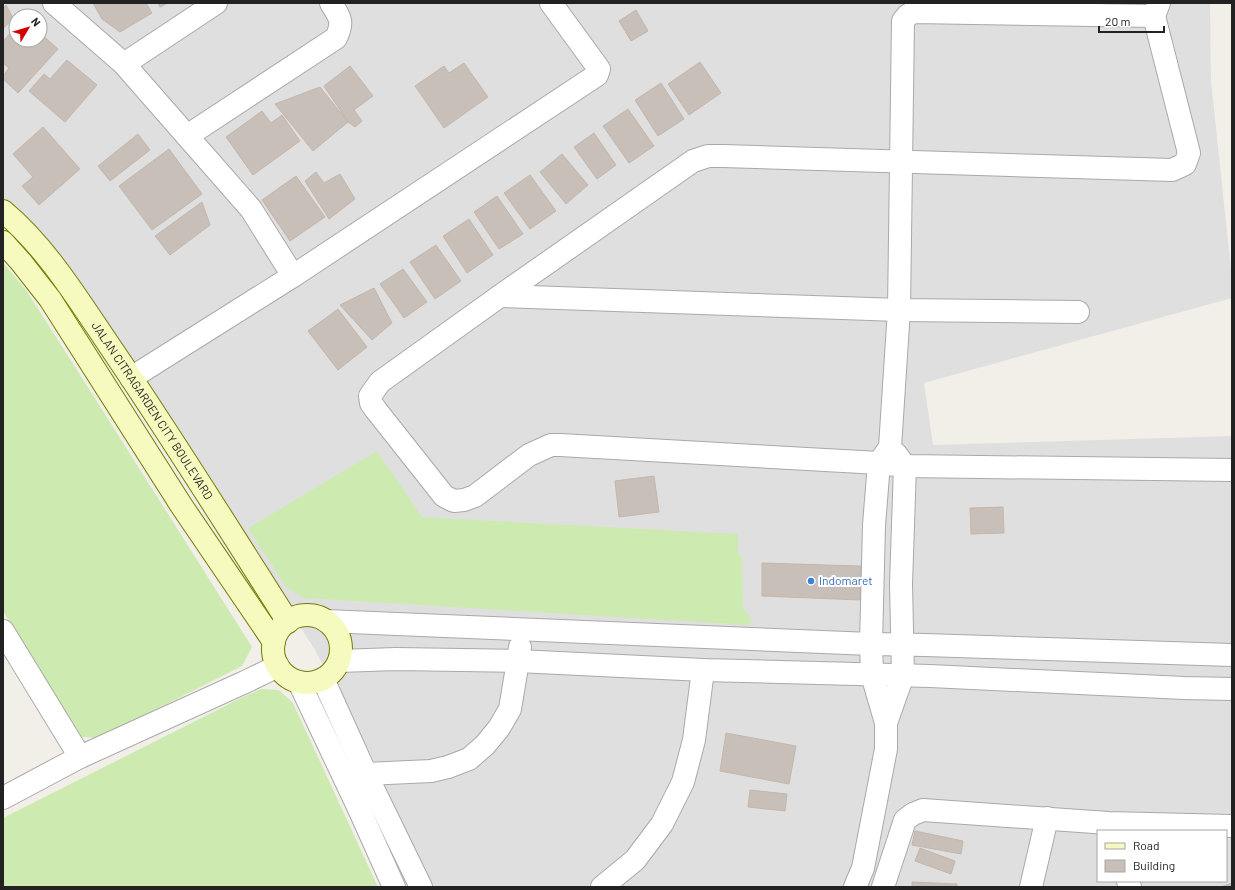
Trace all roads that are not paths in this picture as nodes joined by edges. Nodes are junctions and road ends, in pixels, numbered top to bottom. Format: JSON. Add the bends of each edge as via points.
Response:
{"nodes":[{"id":1,"x":54,"y":3,"type":"edge"},
{"id":2,"x":216,"y":3,"type":"edge"},
{"id":3,"x":331,"y":3,"type":"edge"},
{"id":4,"x":551,"y":3,"type":"edge"},
{"id":5,"x":1156,"y":9,"type":"edge"},
{"id":6,"x":124,"y":64,"type":"junction"},
{"id":7,"x":187,"y":136,"type":"junction"},
{"id":8,"x":901,"y":162,"type":"junction"},
{"id":9,"x":3,"y":211,"type":"edge"},
{"id":10,"x":3,"y":242,"type":"edge"},
{"id":11,"x":293,"y":276,"type":"junction"},
{"id":12,"x":500,"y":296,"type":"junction"},
{"id":13,"x":899,"y":310,"type":"junction"},
{"id":14,"x":1078,"y":312,"type":"dead end"},
{"id":15,"x":131,"y":378,"type":"junction"},
{"id":16,"x":885,"y":455,"type":"junction"},
{"id":17,"x":904,"y":466,"type":"junction"},
{"id":18,"x":1232,"y":470,"type":"edge"},
{"id":19,"x":326,"y":621,"type":"junction"},
{"id":20,"x":288,"y":622,"type":"junction"},
{"id":21,"x":3,"y":630,"type":"edge"},
{"id":22,"x":522,"y":630,"type":"junction"},
{"id":23,"x":274,"y":642,"type":"junction"},
{"id":24,"x":872,"y":644,"type":"junction"},
{"id":25,"x":902,"y":645,"type":"junction"},
{"id":26,"x":1232,"y":655,"type":"edge"},
{"id":27,"x":339,"y":661,"type":"junction"},
{"id":28,"x":518,"y":661,"type":"junction"},
{"id":29,"x":278,"y":666,"type":"junction"},
{"id":30,"x":703,"y":670,"type":"junction"},
{"id":31,"x":1232,"y":670,"type":"edge"},
{"id":32,"x":872,"y":675,"type":"junction"},
{"id":33,"x":903,"y":675,"type":"junction"},
{"id":34,"x":1232,"y":676,"type":"edge"},
{"id":35,"x":323,"y":679,"type":"junction"},
{"id":36,"x":299,"y":682,"type":"junction"},
{"id":37,"x":1232,"y":688,"type":"edge"},
{"id":38,"x":886,"y":723,"type":"junction"},
{"id":39,"x":80,"y":757,"type":"junction"},
{"id":40,"x":366,"y":774,"type":"junction"},
{"id":41,"x":3,"y":798,"type":"edge"},
{"id":42,"x":1047,"y":818,"type":"junction"},
{"id":43,"x":1232,"y":826,"type":"edge"},
{"id":44,"x":1110,"y":827,"type":"edge"},
{"id":45,"x":394,"y":887,"type":"edge"},
{"id":46,"x":421,"y":887,"type":"edge"},
{"id":47,"x":602,"y":887,"type":"edge"},
{"id":48,"x":855,"y":887,"type":"edge"},
{"id":49,"x":883,"y":887,"type":"edge"},
{"id":50,"x":1030,"y":887,"type":"edge"}],
"edges":[{"from":1,"to":6,"type":"street"},
{"from":2,"to":6,"type":"street"},
{"from":3,"to":7,"type":"street","via":[[340,17],[341,28],[336,38]]},
{"from":4,"to":11,"type":"street","via":[[599,69],[597,76]]},
{"from":5,"to":8,"type":"street","via":[[914,12],[908,15],[903,21]]},
{"from":5,"to":8,"type":"street","via":[[1189,153],[1185,164],[1172,170]]},
{"from":6,"to":7,"type":"street"},
{"from":7,"to":11,"type":"street","via":[[251,209]]},
{"from":8,"to":12,"type":"street","via":[[723,156],[708,156],[693,161]]},
{"from":8,"to":13,"type":"street"},
{"from":9,"to":15,"type":"main road","name":"JALAN CITRAGARDEN CITY BOULEVARD","via":[[42,250]]},
{"from":10,"to":23,"type":"main road","name":"JALAN CITRAGARDEN CITY BOULEVARD","via":[[50,299],[181,505]]},
{"from":11,"to":15,"type":"street"},
{"from":12,"to":13,"type":"street"},
{"from":12,"to":16,"type":"street","via":[[380,382],[370,396],[376,410],[444,496],[454,501],[476,496],[529,456],[551,445]]},
{"from":13,"to":14,"type":"street"},
{"from":13,"to":16,"type":"street"},
{"from":15,"to":20,"type":"main road","name":"JALAN CITRAGARDEN CITY BOULEVARD"},
{"from":16,"to":17,"type":"street"},
{"from":16,"to":24,"type":"street","via":[[874,525]]},
{"from":17,"to":18,"type":"street"},
{"from":17,"to":25,"type":"street"},
{"from":19,"to":20,"type":"main road","via":[[305,616],[296,617]]},
{"from":19,"to":22,"type":"street"},
{"from":19,"to":27,"type":"main road","via":[[339,638]]},
{"from":20,"to":23,"type":"main road","via":[[281,627]]},
{"from":21,"to":39,"type":"street"},
{"from":22,"to":24,"type":"street"},
{"from":22,"to":28,"type":"street"},
{"from":23,"to":29,"type":"main road","name":"JALAN CITRAGARDEN CITY BOULEVARD"},
{"from":24,"to":25,"type":"street"},
{"from":24,"to":32,"type":"street"},
{"from":25,"to":26,"type":"street"},
{"from":25,"to":33,"type":"street"},
{"from":27,"to":28,"type":"street"},
{"from":27,"to":35,"type":"main road","via":[[332,673]]},
{"from":28,"to":30,"type":"street"},
{"from":28,"to":40,"type":"street","via":[[510,709],[499,728],[469,759],[431,771]]},
{"from":29,"to":36,"type":"main road","via":[[284,674]]},
{"from":29,"to":39,"type":"street"},
{"from":30,"to":32,"type":"street"},
{"from":30,"to":47,"type":"street","via":[[694,740],[683,782],[662,824],[635,860]]},
{"from":31,"to":34,"type":"street"},
{"from":32,"to":33,"type":"street"},
{"from":32,"to":38,"type":"street"},
{"from":33,"to":37,"type":"street"},
{"from":33,"to":38,"type":"street"},
{"from":35,"to":36,"type":"main road","via":[[313,683]]},
{"from":35,"to":40,"type":"street"},
{"from":36,"to":45,"type":"street"},
{"from":38,"to":48,"type":"street","via":[[886,749],[881,776],[863,868]]},
{"from":39,"to":41,"type":"street"},
{"from":40,"to":46,"type":"street"},
{"from":42,"to":44,"type":"street"},
{"from":42,"to":49,"type":"street","via":[[923,810],[913,814],[904,820]]},
{"from":42,"to":50,"type":"street"},
{"from":43,"to":44,"type":"street"}]}
